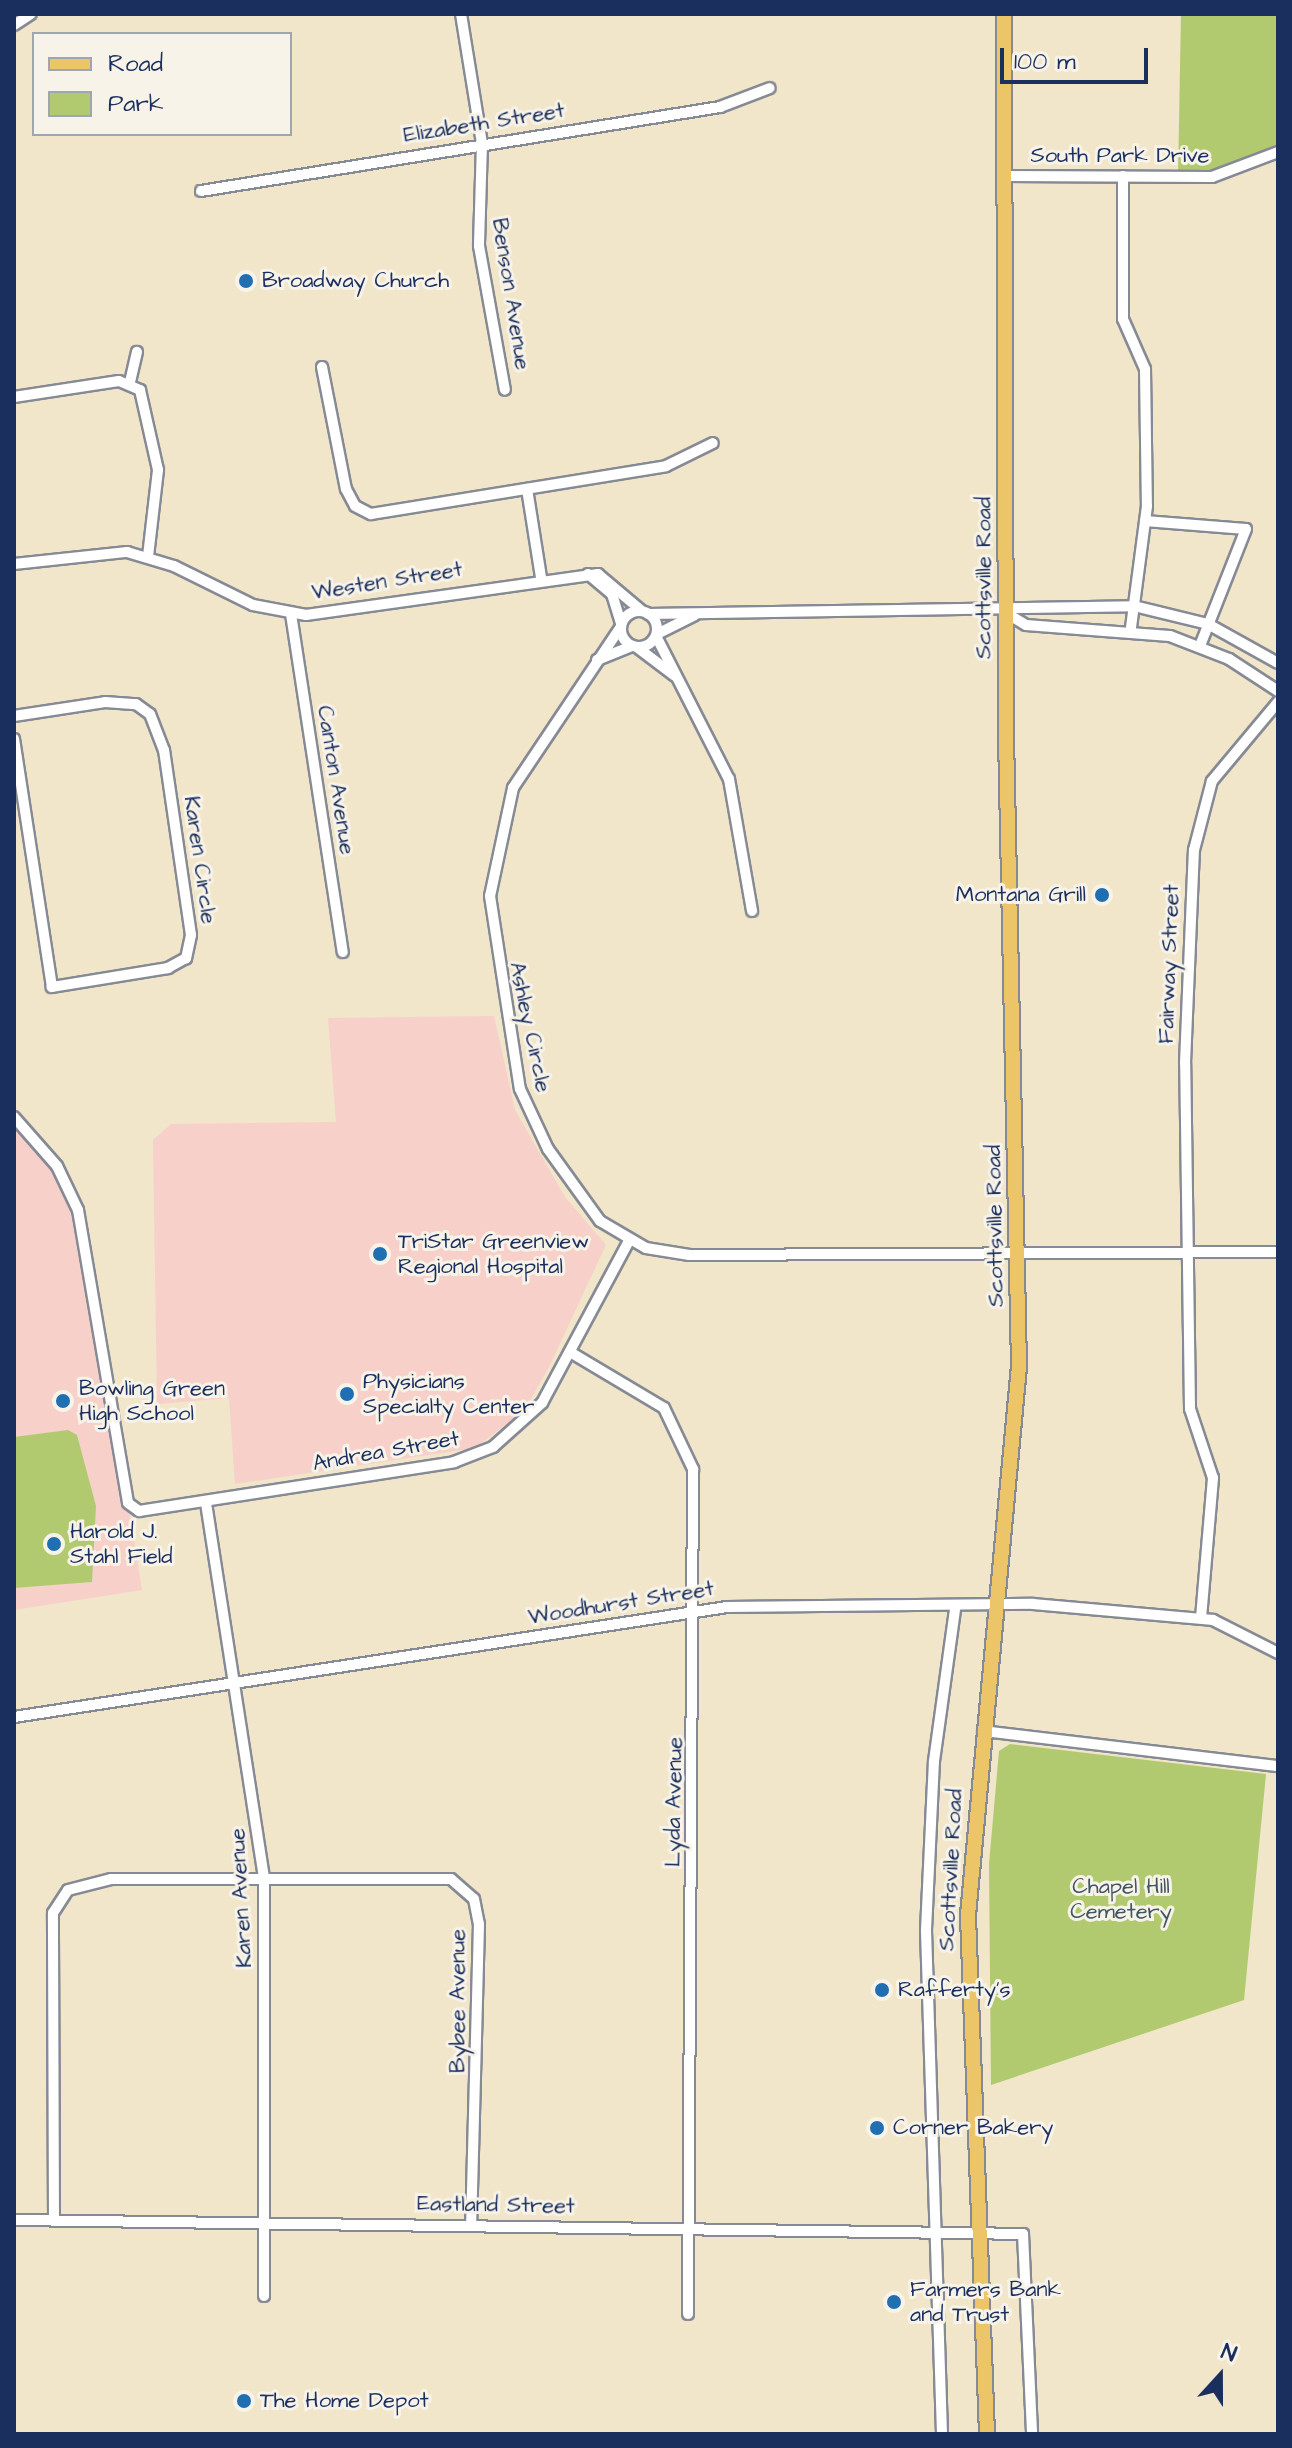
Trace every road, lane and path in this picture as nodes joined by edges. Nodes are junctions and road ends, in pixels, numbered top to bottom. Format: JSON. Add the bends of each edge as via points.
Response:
{"nodes":[{"id":1,"x":31,"y":14,"type":"edge"},
{"id":2,"x":461,"y":14,"type":"edge"},
{"id":3,"x":1004,"y":14,"type":"edge"},
{"id":4,"x":14,"y":25,"type":"edge"},
{"id":5,"x":770,"y":88,"type":"dead end"},
{"id":6,"x":482,"y":143,"type":"junction"},
{"id":7,"x":1278,"y":152,"type":"edge"},
{"id":8,"x":1005,"y":176,"type":"junction"},
{"id":9,"x":1123,"y":176,"type":"junction"},
{"id":10,"x":201,"y":191,"type":"dead end"},
{"id":11,"x":137,"y":352,"type":"dead end"},
{"id":12,"x":322,"y":367,"type":"dead end"},
{"id":13,"x":130,"y":382,"type":"junction"},
{"id":14,"x":505,"y":390,"type":"dead end"},
{"id":15,"x":14,"y":397,"type":"edge"},
{"id":16,"x":713,"y":443,"type":"dead end"},
{"id":17,"x":527,"y":489,"type":"junction"},
{"id":18,"x":1145,"y":521,"type":"junction"},
{"id":19,"x":148,"y":556,"type":"junction"},
{"id":20,"x":14,"y":564,"type":"edge"},
{"id":21,"x":588,"y":574,"type":"junction"},
{"id":22,"x":541,"y":577,"type":"junction"},
{"id":23,"x":1134,"y":606,"type":"junction"},
{"id":24,"x":645,"y":613,"type":"junction"},
{"id":25,"x":1006,"y":613,"type":"junction"},
{"id":26,"x":291,"y":614,"type":"junction"},
{"id":27,"x":697,"y":614,"type":"junction"},
{"id":28,"x":1208,"y":624,"type":"junction"},
{"id":29,"x":621,"y":626,"type":"junction"},
{"id":30,"x":1131,"y":628,"type":"junction"},
{"id":31,"x":656,"y":635,"type":"junction"},
{"id":32,"x":1200,"y":646,"type":"junction"},
{"id":33,"x":635,"y":647,"type":"junction"},
{"id":34,"x":595,"y":661,"type":"junction"},
{"id":35,"x":1278,"y":663,"type":"edge"},
{"id":36,"x":675,"y":676,"type":"junction"},
{"id":37,"x":1278,"y":691,"type":"edge"},
{"id":38,"x":1278,"y":702,"type":"edge"},
{"id":39,"x":14,"y":716,"type":"edge"},
{"id":40,"x":14,"y":739,"type":"edge"},
{"id":41,"x":752,"y":911,"type":"dead end"},
{"id":42,"x":343,"y":952,"type":"dead end"},
{"id":43,"x":14,"y":1117,"type":"edge"},
{"id":44,"x":629,"y":1241,"type":"junction"},
{"id":45,"x":1278,"y":1252,"type":"edge"},
{"id":46,"x":1190,"y":1254,"type":"junction"},
{"id":47,"x":1018,"y":1255,"type":"junction"},
{"id":48,"x":570,"y":1352,"type":"junction"},
{"id":49,"x":206,"y":1503,"type":"junction"},
{"id":50,"x":999,"y":1605,"type":"junction"},
{"id":51,"x":697,"y":1609,"type":"junction"},
{"id":52,"x":955,"y":1609,"type":"junction"},
{"id":53,"x":1201,"y":1618,"type":"junction"},
{"id":54,"x":1278,"y":1653,"type":"edge"},
{"id":55,"x":235,"y":1683,"type":"junction"},
{"id":56,"x":14,"y":1717,"type":"edge"},
{"id":57,"x":983,"y":1731,"type":"junction"},
{"id":58,"x":1278,"y":1766,"type":"edge"},
{"id":59,"x":264,"y":1879,"type":"junction"},
{"id":60,"x":14,"y":2220,"type":"edge"},
{"id":61,"x":54,"y":2221,"type":"junction"},
{"id":62,"x":263,"y":2224,"type":"junction"},
{"id":63,"x":471,"y":2225,"type":"junction"},
{"id":64,"x":689,"y":2228,"type":"junction"},
{"id":65,"x":932,"y":2230,"type":"junction"},
{"id":66,"x":977,"y":2231,"type":"junction"},
{"id":67,"x":264,"y":2296,"type":"dead end"},
{"id":68,"x":688,"y":2314,"type":"dead end"},
{"id":69,"x":942,"y":2434,"type":"edge"},
{"id":70,"x":987,"y":2434,"type":"edge"},
{"id":71,"x":1032,"y":2434,"type":"edge"}],
"edges":[{"from":1,"to":4,"type":"street"},
{"from":2,"to":6,"type":"street","name":"Benson Avenue"},
{"from":3,"to":8,"type":"main road","name":"Scottsville Road"},
{"from":5,"to":6,"type":"street","name":"Elizabeth Street","via":[[720,107]]},
{"from":6,"to":10,"type":"street","name":"Elizabeth Street"},
{"from":6,"to":14,"type":"street","name":"Benson Avenue","via":[[479,246]]},
{"from":7,"to":9,"type":"street","name":"South Park Drive","via":[[1212,177]]},
{"from":8,"to":9,"type":"street","name":"South Park Drive"},
{"from":8,"to":25,"type":"main road","name":"Scottsville Road"},
{"from":9,"to":18,"type":"street","via":[[1123,319],[1145,369]]},
{"from":11,"to":13,"type":"street"},
{"from":12,"to":17,"type":"street","via":[[346,489],[358,509],[382,514]]},
{"from":13,"to":15,"type":"street"},
{"from":13,"to":19,"type":"street","via":[[147,406],[158,470]]},
{"from":16,"to":17,"type":"street","via":[[666,466]]},
{"from":17,"to":22,"type":"street"},
{"from":18,"to":23,"type":"street"},
{"from":18,"to":28,"type":"street","via":[[1246,529]]},
{"from":19,"to":20,"type":"street","name":"Westen Street","via":[[112,551]]},
{"from":19,"to":26,"type":"street","name":"Westen Street","via":[[253,605]]},
{"from":21,"to":22,"type":"street","name":"Westen Street"},
{"from":21,"to":24,"type":"street","via":[[609,579]]},
{"from":21,"to":29,"type":"street","via":[[612,594]]},
{"from":22,"to":26,"type":"street","name":"Westen Street"},
{"from":23,"to":25,"type":"street","via":[[1025,603]]},
{"from":23,"to":28,"type":"street"},
{"from":23,"to":30,"type":"street"},
{"from":24,"to":27,"type":"street"},
{"from":24,"to":29,"type":"street"},
{"from":24,"to":31,"type":"street"},
{"from":25,"to":27,"type":"street"},
{"from":25,"to":30,"type":"street","via":[[1026,625]]},
{"from":25,"to":47,"type":"main road","name":"Scottsville Road"},
{"from":26,"to":42,"type":"street","name":"Canton Avenue"},
{"from":27,"to":31,"type":"street"},
{"from":28,"to":32,"type":"street"},
{"from":28,"to":35,"type":"street"},
{"from":29,"to":33,"type":"street"},
{"from":29,"to":34,"type":"street","name":"Ashley Circle"},
{"from":30,"to":32,"type":"street"},
{"from":31,"to":33,"type":"street"},
{"from":31,"to":36,"type":"street"},
{"from":32,"to":37,"type":"street"},
{"from":33,"to":34,"type":"street"},
{"from":33,"to":36,"type":"street"},
{"from":34,"to":44,"type":"street","name":"Ashley Circle","via":[[513,788],[490,896],[506,1026],[526,1105],[590,1211]]},
{"from":36,"to":41,"type":"street","via":[[729,779]]},
{"from":38,"to":46,"type":"street","name":"Fairway Street","via":[[1212,781],[1198,818],[1185,1063]]},
{"from":39,"to":40,"type":"street","name":"Karen Circle","via":[[105,702],[136,704],[150,714],[164,750],[191,939],[186,958],[168,968],[52,987]]},
{"from":43,"to":49,"type":"street","name":"Andrea Street","via":[[57,1166],[78,1210],[132,1509]]},
{"from":44,"to":47,"type":"street","name":"Ashley Circle","via":[[689,1255]]},
{"from":44,"to":48,"type":"street","name":"Andrea Street"},
{"from":45,"to":46,"type":"street","name":"Ashley Circle"},
{"from":46,"to":47,"type":"street","name":"Ashley Circle"},
{"from":46,"to":53,"type":"street","name":"Fairway Street","via":[[1190,1409],[1212,1464]]},
{"from":47,"to":50,"type":"main road","name":"Scottsville Road","via":[[1017,1425]]},
{"from":48,"to":49,"type":"street","name":"Andrea Street","via":[[534,1414],[481,1453]]},
{"from":48,"to":51,"type":"street","name":"Lyda Avenue","via":[[645,1393],[683,1434],[695,1484]]},
{"from":49,"to":55,"type":"street","name":"Karen Avenue"},
{"from":50,"to":52,"type":"street","name":"Woodhurst Street"},
{"from":50,"to":53,"type":"street","name":"Woodhurst Street"},
{"from":50,"to":57,"type":"main road","name":"Scottsville Road"},
{"from":51,"to":52,"type":"street","name":"Woodhurst Street"},
{"from":51,"to":55,"type":"street","name":"Woodhurst Street"},
{"from":51,"to":64,"type":"street","name":"Lyda Avenue"},
{"from":52,"to":65,"type":"street","via":[[929,1855]]},
{"from":53,"to":54,"type":"street","name":"Woodhurst Street","via":[[1248,1632]]},
{"from":55,"to":56,"type":"street","name":"Woodhurst Street"},
{"from":55,"to":59,"type":"street","name":"Karen Avenue"},
{"from":57,"to":58,"type":"street"},
{"from":57,"to":66,"type":"main road","name":"Scottsville Road","via":[[968,1915]]},
{"from":59,"to":61,"type":"street","name":"Bybee Avenue","via":[[97,1879],[59,1898],[53,1913]]},
{"from":59,"to":62,"type":"street","name":"Karen Avenue"},
{"from":59,"to":63,"type":"street","name":"Bybee Avenue","via":[[451,1879],[474,1899],[479,1996]]},
{"from":60,"to":61,"type":"street","name":"Eastland Street"},
{"from":61,"to":62,"type":"street","name":"Eastland Street"},
{"from":62,"to":63,"type":"street","name":"Eastland Street"},
{"from":62,"to":67,"type":"street","name":"Karen Avenue"},
{"from":63,"to":64,"type":"street","name":"Eastland Street"},
{"from":64,"to":65,"type":"street","name":"Eastland Street"},
{"from":64,"to":68,"type":"street","name":"Lyda Avenue"},
{"from":65,"to":66,"type":"street","name":"Eastland Street"},
{"from":65,"to":69,"type":"street"},
{"from":66,"to":70,"type":"main road","name":"Scottsville Road"},
{"from":66,"to":71,"type":"street","name":"Eastland Street","via":[[1023,2234]]}]}
